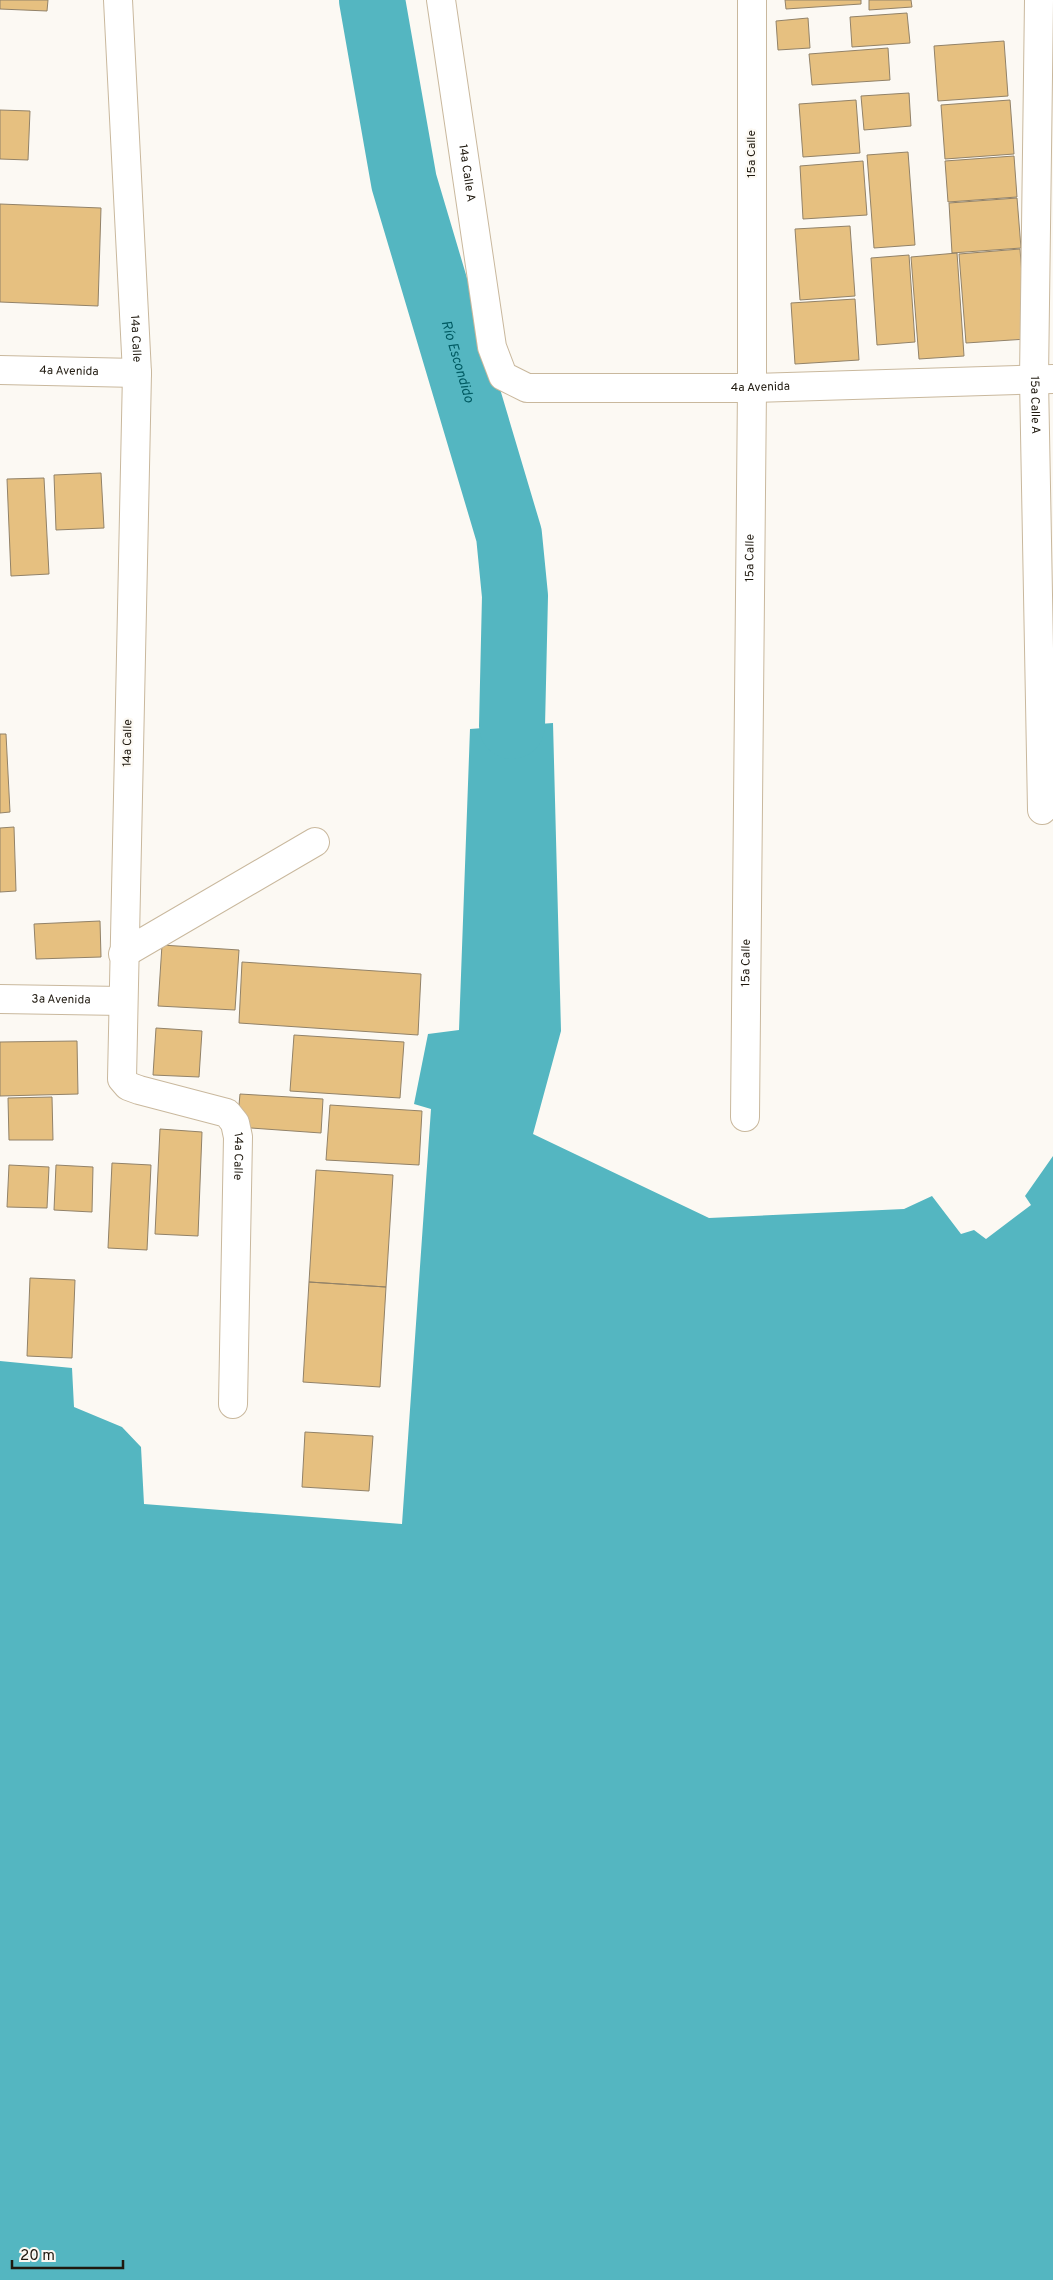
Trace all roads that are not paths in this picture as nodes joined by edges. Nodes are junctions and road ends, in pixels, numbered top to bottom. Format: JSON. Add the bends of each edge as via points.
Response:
{"nodes":[{"id":1,"x":118,"y":0,"type":"edge"},
{"id":2,"x":441,"y":0,"type":"edge"},
{"id":3,"x":752,"y":0,"type":"edge"},
{"id":4,"x":1039,"y":0,"type":"edge"},
{"id":5,"x":492,"y":347,"type":"joint"},
{"id":6,"x":0,"y":370,"type":"edge"},
{"id":7,"x":137,"y":373,"type":"junction"},
{"id":8,"x":1044,"y":379,"type":"edge"},
{"id":9,"x":752,"y":388,"type":"junction"},
{"id":10,"x":1042,"y":810,"type":"dead end"},
{"id":11,"x":315,"y":842,"type":"dead end"},
{"id":12,"x":123,"y":954,"type":"junction"},
{"id":13,"x":0,"y":1000,"type":"edge"},
{"id":14,"x":122,"y":1001,"type":"junction"},
{"id":15,"x":745,"y":1117,"type":"dead end"},
{"id":16,"x":233,"y":1404,"type":"dead end"}],
"edges":[{"from":1,"to":7,"type":"street","name":"14a Calle"},
{"from":2,"to":5,"type":"street","name":"14a Calle A"},
{"from":3,"to":9,"type":"street","name":"15a Calle"},
{"from":4,"to":8,"type":"street","name":"15a Calle A"},
{"from":5,"to":9,"type":"street","name":"4a Avenida","via":[[503,376],[527,388]]},
{"from":6,"to":7,"type":"street","name":"4a Avenida"},
{"from":7,"to":12,"type":"street","name":"14a Calle"},
{"from":8,"to":9,"type":"street","name":"4a Avenida"},
{"from":8,"to":10,"type":"street","name":"15a Calle A"},
{"from":9,"to":15,"type":"street","name":"15a Calle"},
{"from":11,"to":12,"type":"street"},
{"from":12,"to":14,"type":"street","name":"14a Calle"},
{"from":13,"to":14,"type":"street","name":"3a Avenida"},
{"from":14,"to":16,"type":"street","name":"14a Calle","via":[[122,1079],[128,1086],[227,1113],[235,1123],[238,1137]]}]}
